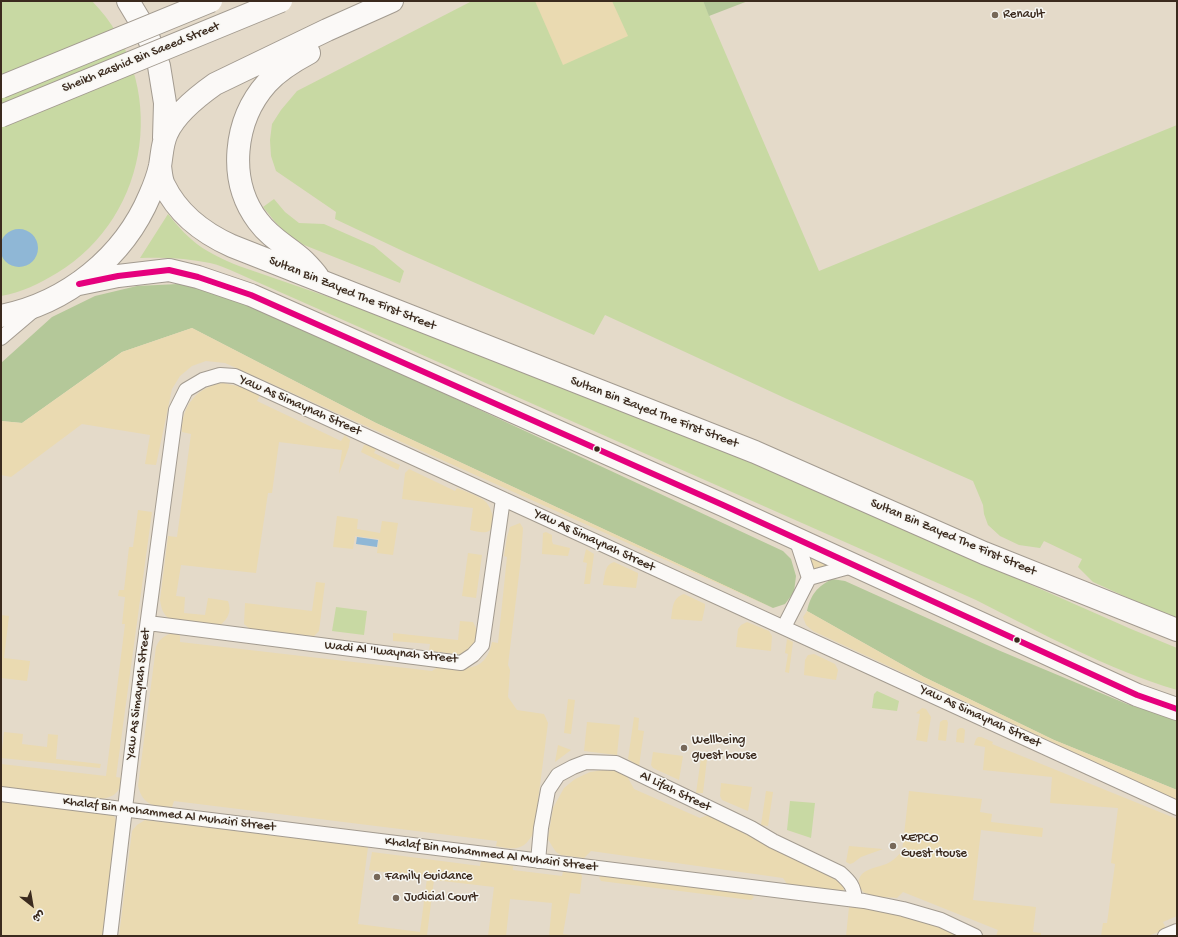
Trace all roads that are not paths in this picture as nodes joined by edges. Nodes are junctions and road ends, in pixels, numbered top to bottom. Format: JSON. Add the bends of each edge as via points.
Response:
{"nodes":[{"id":1,"x":128,"y":1,"type":"edge"},
{"id":2,"x":211,"y":1,"type":"edge"},
{"id":3,"x":281,"y":1,"type":"edge"},
{"id":4,"x":392,"y":1,"type":"edge"},
{"id":5,"x":370,"y":11,"type":"junction"},
{"id":6,"x":1,"y":87,"type":"edge"},
{"id":7,"x":1,"y":116,"type":"edge"},
{"id":8,"x":164,"y":141,"type":"junction"},
{"id":9,"x":160,"y":166,"type":"junction"},
{"id":10,"x":323,"y":282,"type":"junction"},
{"id":11,"x":79,"y":284,"type":"junction"},
{"id":12,"x":41,"y":305,"type":"junction"},
{"id":13,"x":1,"y":316,"type":"edge"},
{"id":14,"x":1,"y":338,"type":"edge"},
{"id":15,"x":503,"y":499,"type":"junction"},
{"id":16,"x":796,"y":538,"type":"junction"},
{"id":17,"x":856,"y":565,"type":"junction"},
{"id":18,"x":808,"y":578,"type":"junction"},
{"id":19,"x":148,"y":623,"type":"junction"},
{"id":20,"x":784,"y":627,"type":"junction"},
{"id":21,"x":1177,"y":630,"type":"edge"},
{"id":22,"x":1177,"y":709,"type":"edge"},
{"id":23,"x":1,"y":794,"type":"edge"},
{"id":24,"x":1177,"y":808,"type":"edge"},
{"id":25,"x":125,"y":810,"type":"junction"},
{"id":26,"x":538,"y":861,"type":"junction"},
{"id":27,"x":855,"y":900,"type":"junction"},
{"id":28,"x":1177,"y":931,"type":"edge"},
{"id":29,"x":110,"y":936,"type":"edge"},
{"id":30,"x":975,"y":936,"type":"edge"},
{"id":31,"x":1165,"y":936,"type":"edge"}],
"edges":[{"from":1,"to":8,"type":"main road","via":[[146,31],[159,66],[165,103]]},
{"from":2,"to":6,"type":"main road","name":"Sheikh Rashid Bin Saeed Street","bridge":true},
{"from":3,"to":7,"type":"main road","name":"Sheikh Rashid Bin Saeed Street","bridge":true},
{"from":4,"to":5,"type":"main road"},
{"from":5,"to":8,"type":"main road","via":[[215,84],[188,106],[170,128]]},
{"from":5,"to":10,"type":"main road","via":[[348,32],[284,68],[268,82],[245,118],[240,139],[240,181],[257,220],[271,236],[304,260]]},
{"from":8,"to":9,"type":"main road"},
{"from":9,"to":10,"type":"main road","name":"Sultan Bin Zayed The First Street","via":[[163,183],[173,200],[199,228],[232,246]]},
{"from":9,"to":11,"type":"main road","via":[[151,194],[134,226],[102,266]]},
{"from":10,"to":21,"type":"main road","name":"Sultan Bin Zayed The First Street","via":[[755,452],[984,553]]},
{"from":11,"to":12,"type":"main road"},
{"from":11,"to":16,"type":"main road","via":[[169,270],[251,295]]},
{"from":12,"to":13,"type":"main road"},
{"from":12,"to":14,"type":"street"},
{"from":15,"to":19,"type":"street","name":"Wadi Al 'Iwaynah Street","via":[[482,645],[473,655],[460,663]]},
{"from":15,"to":19,"type":"street","name":"Yaw As Simaynah Street","via":[[235,376],[220,375],[204,380],[186,390],[176,410]]},
{"from":15,"to":20,"type":"street","name":"Yaw As Simaynah Street"},
{"from":16,"to":17,"type":"main road"},
{"from":16,"to":18,"type":"street"},
{"from":17,"to":18,"type":"street"},
{"from":17,"to":22,"type":"main road","via":[[1137,695]]},
{"from":18,"to":20,"type":"street"},
{"from":19,"to":25,"type":"street","name":"Yaw As Simaynah Street"},
{"from":20,"to":24,"type":"street","name":"Yaw As Simaynah Street"},
{"from":23,"to":25,"type":"street","name":"Khalaf Bin Mohammed Al Muhairi Street"},
{"from":25,"to":26,"type":"street","name":"Khalaf Bin Mohammed Al Muhairi Street"},
{"from":25,"to":29,"type":"street","name":"Yaw As Simaynah Street"},
{"from":26,"to":27,"type":"street","name":"Khalaf Bin Mohammed Al Muhairi Street"},
{"from":26,"to":27,"type":"street","name":"Al Lifah Street","via":[[548,790],[558,776],[586,762],[616,763],[840,873],[854,890]]},
{"from":27,"to":30,"type":"street","name":"Khalaf Bin Mohammed Al Muhairi Street","via":[[903,909],[941,920]]},
{"from":28,"to":31,"type":"street"}]}
